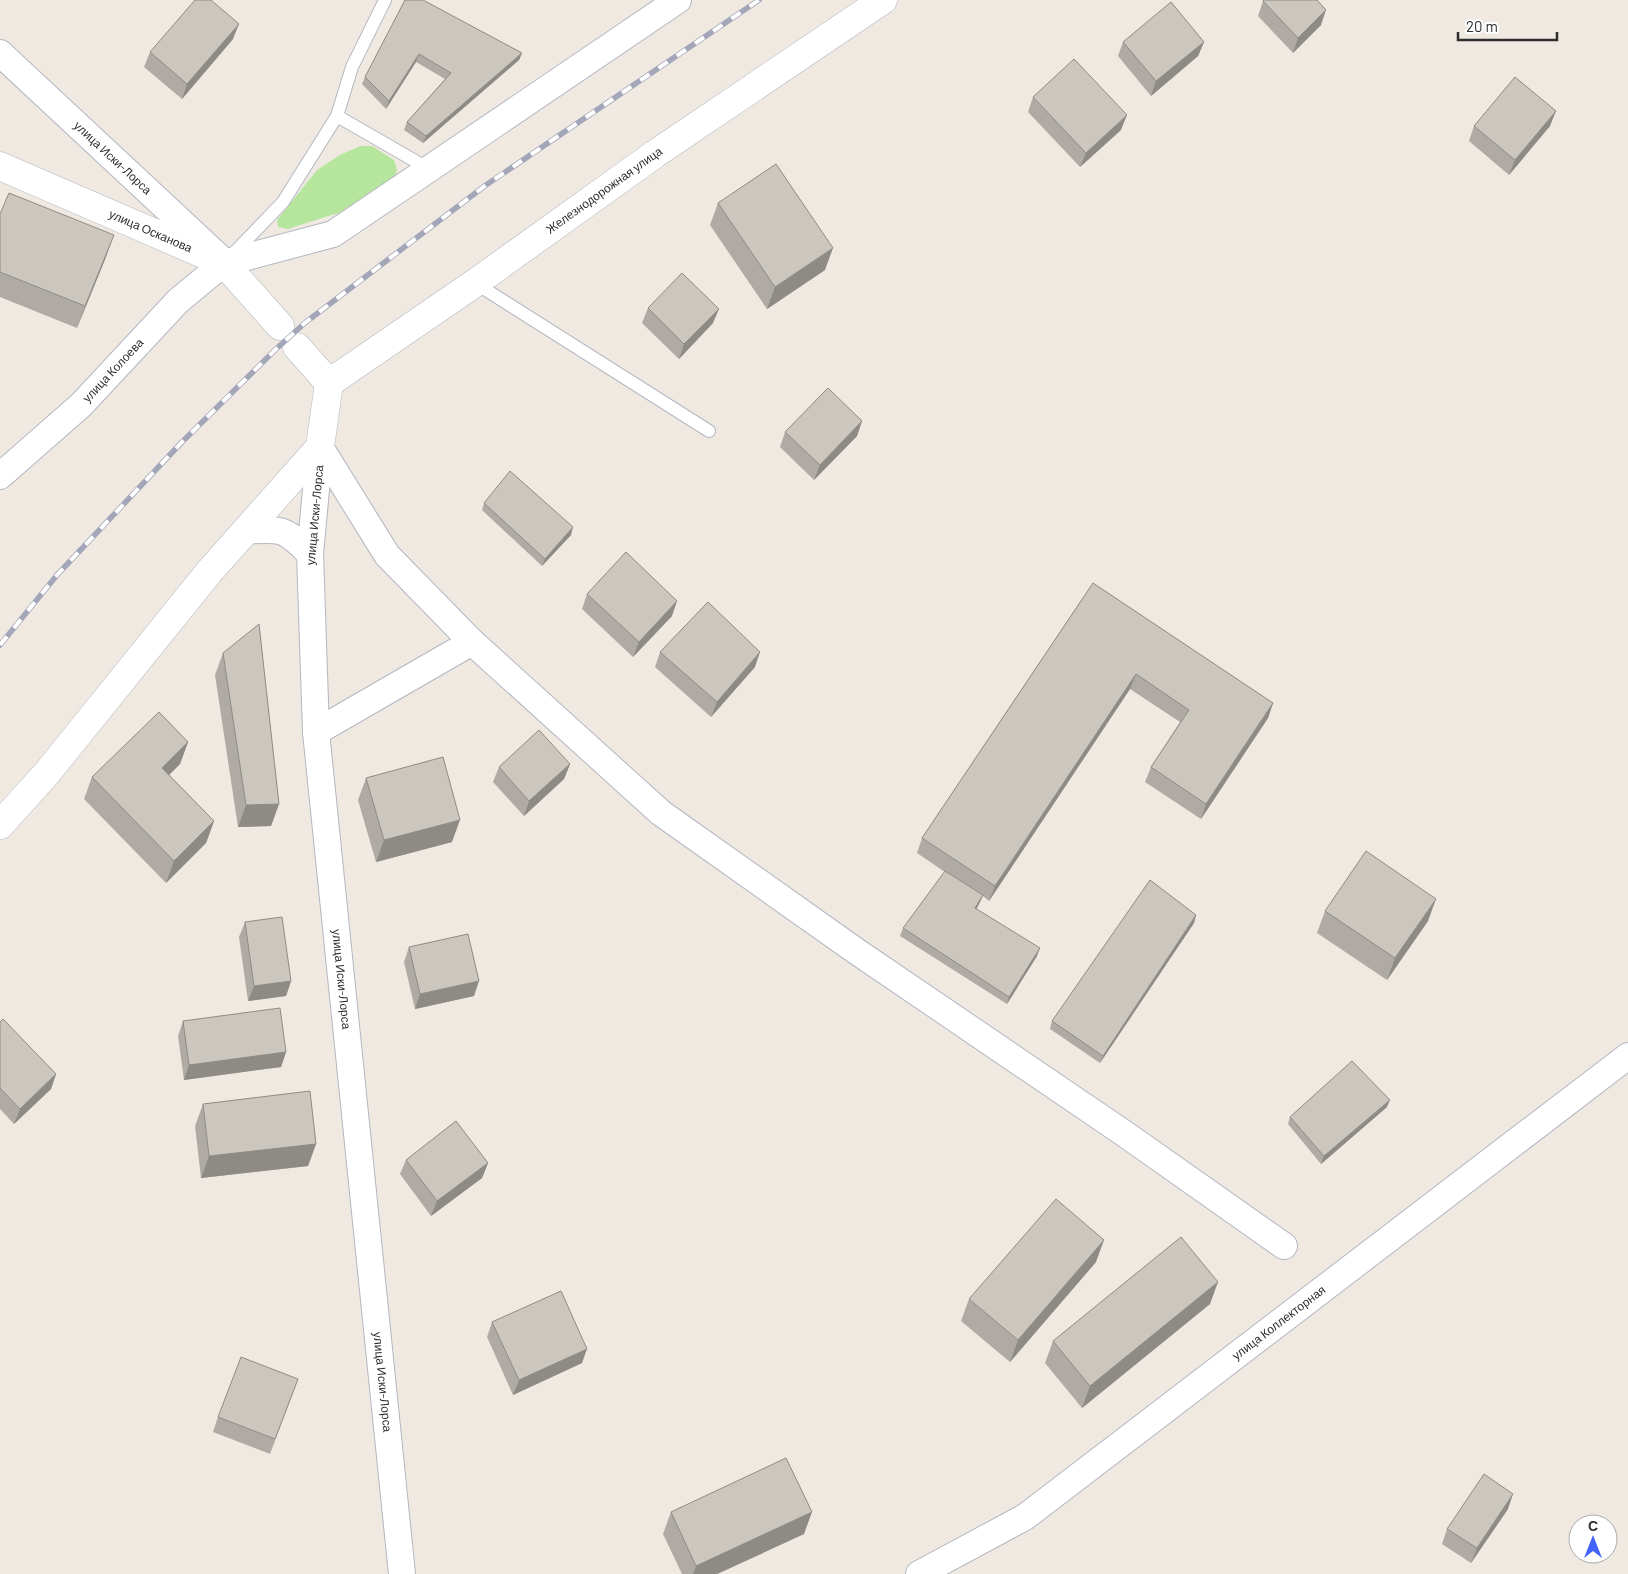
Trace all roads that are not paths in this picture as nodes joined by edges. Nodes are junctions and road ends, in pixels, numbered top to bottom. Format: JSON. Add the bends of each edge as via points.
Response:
{"nodes":[{"id":1,"x":386,"y":0,"type":"edge"},
{"id":2,"x":678,"y":0,"type":"edge"},
{"id":3,"x":883,"y":0,"type":"edge"},
{"id":4,"x":0,"y":54,"type":"edge"},
{"id":5,"x":337,"y":116,"type":"junction"},
{"id":6,"x":0,"y":166,"type":"edge"},
{"id":7,"x":429,"y":168,"type":"junction"},
{"id":8,"x":224,"y":263,"type":"junction"},
{"id":9,"x":475,"y":283,"type":"junction"},
{"id":10,"x":280,"y":326,"type":"dead end"},
{"id":11,"x":297,"y":346,"type":"dead end"},
{"id":12,"x":328,"y":383,"type":"junction"},
{"id":13,"x":709,"y":431,"type":"dead end"},
{"id":14,"x":320,"y":446,"type":"junction"},
{"id":15,"x":0,"y":476,"type":"edge"},
{"id":16,"x":245,"y":530,"type":"junction"},
{"id":17,"x":310,"y":554,"type":"junction"},
{"id":18,"x":472,"y":642,"type":"junction"},
{"id":19,"x":316,"y":732,"type":"junction"},
{"id":20,"x":0,"y":825,"type":"edge"},
{"id":21,"x":1628,"y":1056,"type":"edge"},
{"id":22,"x":1284,"y":1246,"type":"dead end"},
{"id":23,"x":402,"y":1574,"type":"edge"},
{"id":24,"x":919,"y":1574,"type":"edge"}],
"edges":[{"from":1,"to":5,"type":"lane","via":[[352,67]]},
{"from":2,"to":7,"type":"street"},
{"from":3,"to":9,"type":"street","name":"Железнодорожная улица","via":[[655,154]]},
{"from":4,"to":8,"type":"street","name":"улица Иски-Лорса"},
{"from":5,"to":7,"type":"lane"},
{"from":5,"to":8,"type":"lane","via":[[283,202]]},
{"from":6,"to":8,"type":"street","name":"улица Осканова"},
{"from":7,"to":8,"type":"street","via":[[333,234]]},
{"from":8,"to":10,"type":"street","name":"улица Осканова"},
{"from":8,"to":15,"type":"street","name":"улица Колоева","via":[[178,302],[81,405]]},
{"from":9,"to":12,"type":"street","name":"Железнодорожная улица"},
{"from":9,"to":13,"type":"lane"},
{"from":11,"to":12,"type":"street"},
{"from":12,"to":14,"type":"street","name":"улица Иски-Лорса"},
{"from":14,"to":16,"type":"street"},
{"from":14,"to":17,"type":"street","name":"улица Иски-Лорса"},
{"from":14,"to":18,"type":"street","via":[[387,555]]},
{"from":16,"to":17,"type":"street","via":[[271,528],[284,531]]},
{"from":16,"to":20,"type":"street","via":[[47,773]]},
{"from":17,"to":19,"type":"street","name":"улица Иски-Лорса"},
{"from":18,"to":19,"type":"street"},
{"from":18,"to":22,"type":"street","via":[[661,813]]},
{"from":19,"to":23,"type":"street","name":"улица Иски-Лорса"},
{"from":21,"to":24,"type":"street","name":"улица Коллекторная","via":[[1025,1517]]}]}
